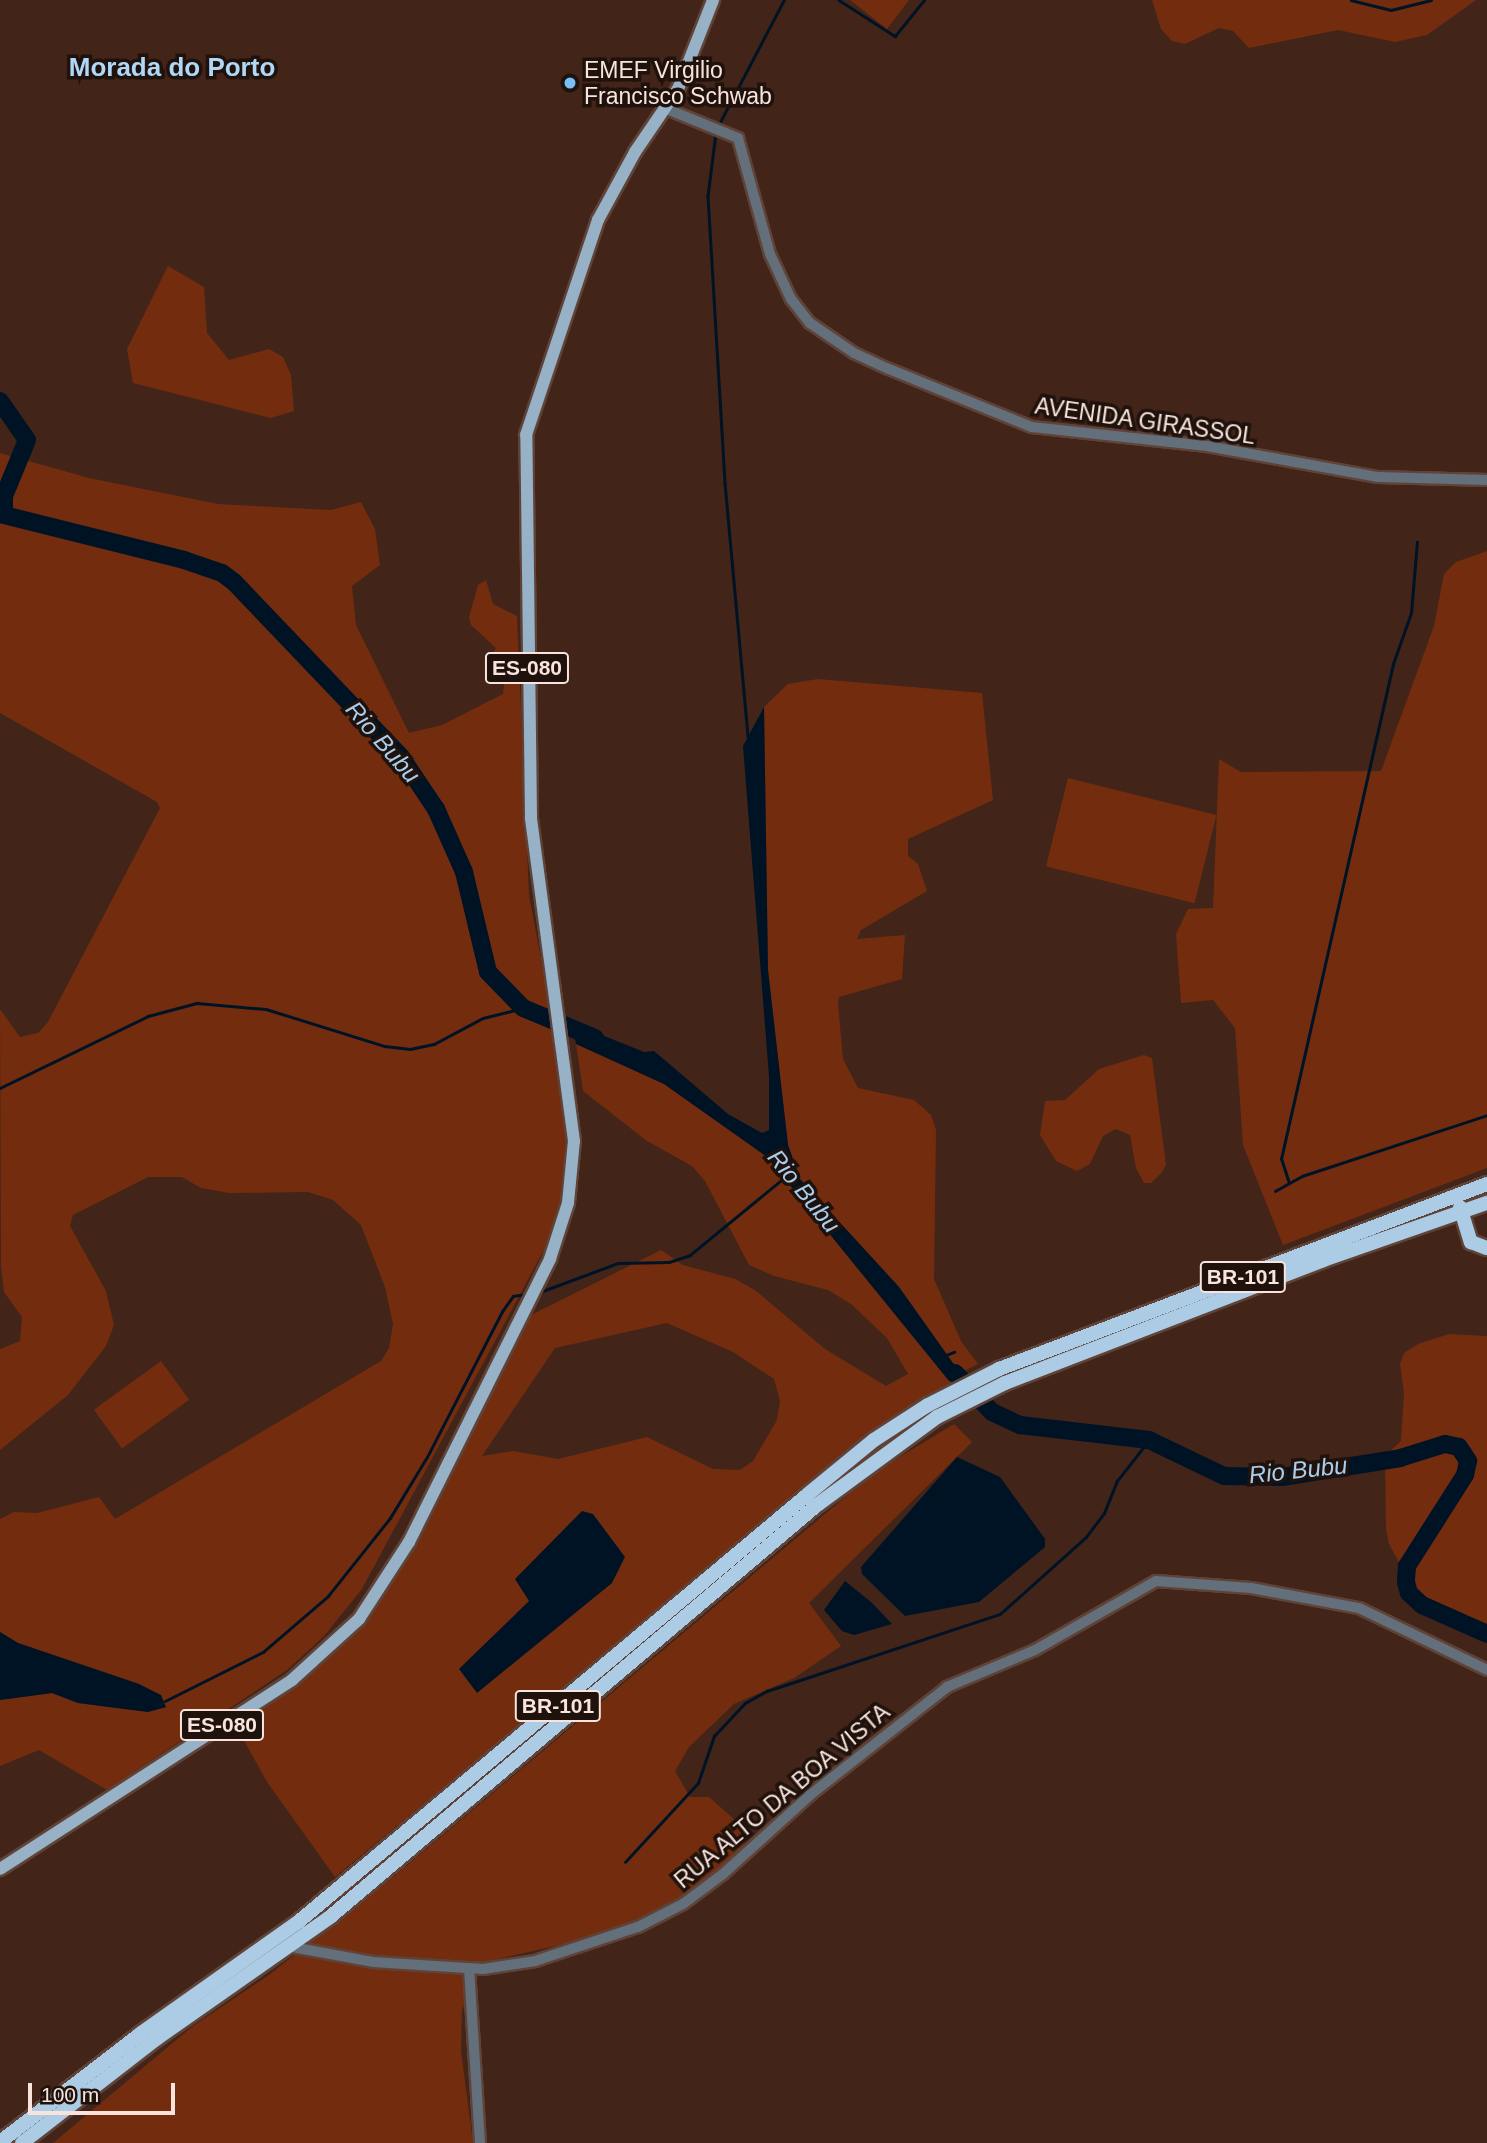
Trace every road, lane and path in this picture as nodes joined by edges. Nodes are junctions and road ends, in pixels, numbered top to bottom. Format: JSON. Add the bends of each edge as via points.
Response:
{"nodes":[{"id":1,"x":713,"y":0,"type":"edge"},
{"id":2,"x":667,"y":109,"type":"junction"},
{"id":3,"x":1487,"y":480,"type":"edge"},
{"id":4,"x":1487,"y":1184,"type":"edge"},
{"id":5,"x":1487,"y":1191,"type":"edge"},
{"id":6,"x":1487,"y":1203,"type":"edge"},
{"id":7,"x":1461,"y":1213,"type":"junction"},
{"id":8,"x":1487,"y":1248,"type":"edge"},
{"id":9,"x":932,"y":1411,"type":"junction"},
{"id":10,"x":1487,"y":1670,"type":"edge"},
{"id":11,"x":0,"y":1869,"type":"edge"},
{"id":12,"x":292,"y":1947,"type":"junction"},
{"id":13,"x":469,"y":1968,"type":"junction"},
{"id":14,"x":0,"y":2142,"type":"edge"},
{"id":15,"x":22,"y":2143,"type":"edge"},
{"id":16,"x":480,"y":2143,"type":"edge"}],
"edges":[{"from":1,"to":2,"type":"main road","number":"ES-080"},
{"from":2,"to":3,"type":"street","name":"AVENIDA GIRASSOL","via":[[738,138],[770,254],[791,299],[810,323],[854,353],[889,369],[1032,427],[1208,446],[1378,477]]},
{"from":2,"to":11,"type":"main road","number":"ES-080","via":[[635,152],[598,220],[526,435],[529,785],[539,900],[574,1141],[568,1203],[534,1296],[378,1593],[328,1651],[292,1680]]},
{"from":4,"to":9,"type":"highway","number":"BR-101","via":[[999,1369]]},
{"from":5,"to":7,"type":"highway","via":[[1464,1199]]},
{"from":6,"to":7,"type":"highway","number":"BR-101"},
{"from":7,"to":8,"type":"highway","via":[[1471,1242]]},
{"from":7,"to":9,"type":"highway","number":"BR-101","via":[[1323,1260]]},
{"from":9,"to":12,"type":"highway","number":"BR-101"},
{"from":9,"to":14,"type":"highway","number":"BR-101","via":[[874,1440],[297,1923],[140,2034]]},
{"from":10,"to":13,"type":"street","name":"RUA ALTO DA BOA VISTA","via":[[1359,1608],[1251,1588],[1166,1580],[1148,1584],[1035,1650],[947,1686],[683,1904],[638,1927],[534,1962]]},
{"from":12,"to":13,"type":"street","name":"RUA ALTO DA BOA VISTA","via":[[373,1962]]},
{"from":12,"to":15,"type":"highway","number":"BR-101","via":[[156,2039]]},
{"from":13,"to":16,"type":"street"}]}
